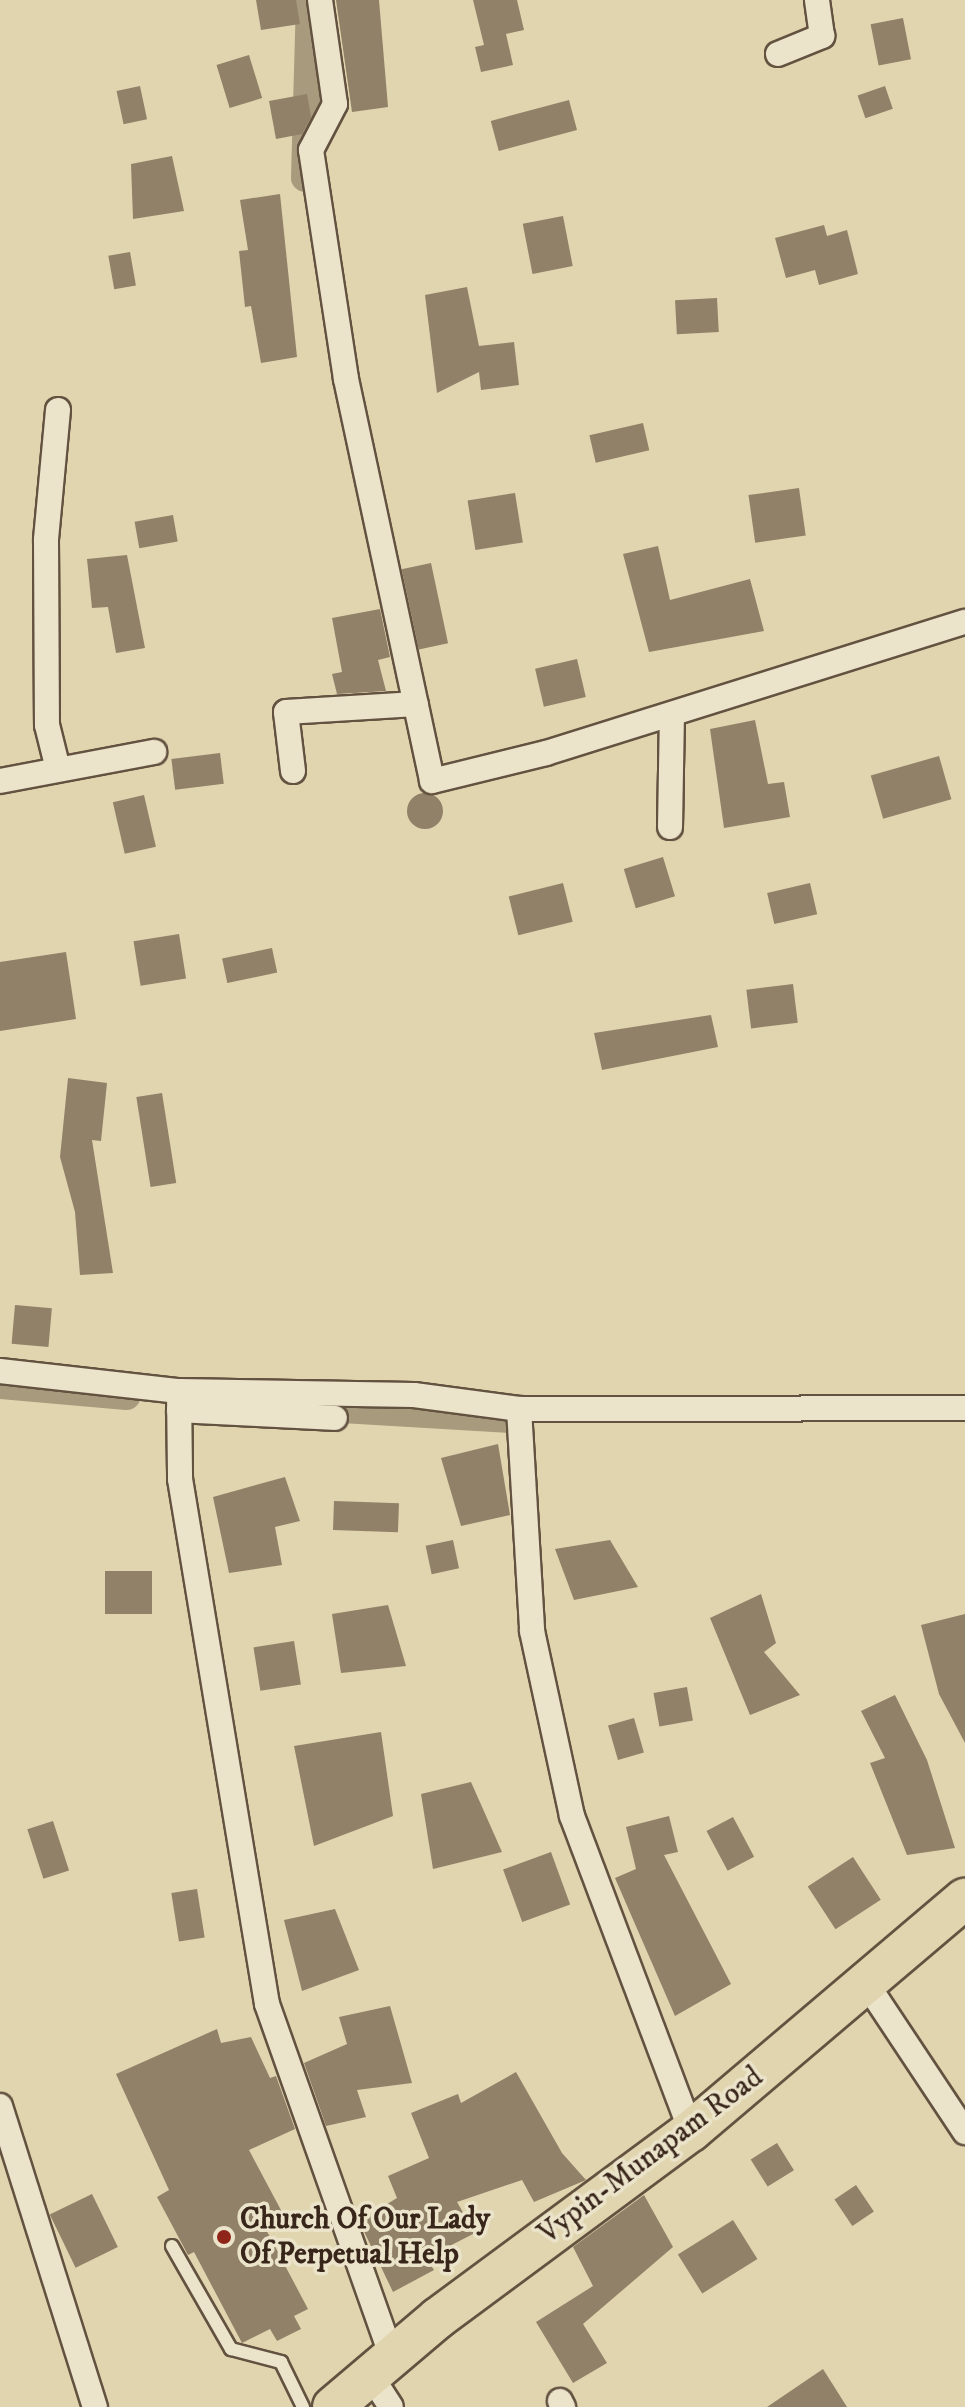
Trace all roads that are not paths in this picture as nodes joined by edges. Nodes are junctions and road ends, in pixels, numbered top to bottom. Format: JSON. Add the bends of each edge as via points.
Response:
{"nodes":[{"id":1,"x":320,"y":0,"type":"edge"},
{"id":2,"x":817,"y":0,"type":"edge"},
{"id":3,"x":778,"y":54,"type":"dead end"},
{"id":4,"x":58,"y":410,"type":"dead end"},
{"id":5,"x":965,"y":622,"type":"edge"},
{"id":6,"x":416,"y":704,"type":"junction"},
{"id":7,"x":672,"y":715,"type":"junction"},
{"id":8,"x":154,"y":752,"type":"dead end"},
{"id":9,"x":58,"y":769,"type":"junction"},
{"id":10,"x":293,"y":771,"type":"dead end"},
{"id":11,"x":0,"y":781,"type":"edge"},
{"id":12,"x":670,"y":827,"type":"dead end"},
{"id":13,"x":0,"y":1371,"type":"edge"},
{"id":14,"x":179,"y":1400,"type":"junction"},
{"id":15,"x":965,"y":1408,"type":"edge"},
{"id":16,"x":519,"y":1409,"type":"junction"},
{"id":17,"x":335,"y":1418,"type":"dead end"},
{"id":18,"x":965,"y":1899,"type":"edge"},
{"id":19,"x":866,"y":1983,"type":"junction"},
{"id":20,"x":0,"y":2106,"type":"edge"},
{"id":21,"x":691,"y":2131,"type":"junction"},
{"id":22,"x":965,"y":2132,"type":"edge"},
{"id":23,"x":172,"y":2246,"type":"dead end"},
{"id":24,"x":380,"y":2364,"type":"junction"},
{"id":25,"x":95,"y":2407,"type":"edge"},
{"id":26,"x":303,"y":2407,"type":"edge"},
{"id":27,"x":333,"y":2407,"type":"edge"},
{"id":28,"x":391,"y":2407,"type":"edge"}],
"edges":[{"from":1,"to":6,"type":"street","via":[[335,104],[311,150],[346,379]]},
{"from":2,"to":3,"type":"street","via":[[822,36]]},
{"from":4,"to":9,"type":"street","via":[[46,571],[47,725]]},
{"from":5,"to":7,"type":"street"},
{"from":6,"to":7,"type":"street","via":[[432,781]]},
{"from":6,"to":10,"type":"street","via":[[286,712]]},
{"from":7,"to":12,"type":"street"},
{"from":8,"to":9,"type":"street"},
{"from":9,"to":11,"type":"street"},
{"from":13,"to":14,"type":"street"},
{"from":14,"to":16,"type":"street","via":[[414,1395]]},
{"from":14,"to":17,"type":"street"},
{"from":14,"to":24,"type":"street","via":[[180,1479],[267,2004]]},
{"from":15,"to":16,"type":"street"},
{"from":16,"to":21,"type":"street","via":[[532,1631],[572,1816]]},
{"from":18,"to":19,"type":"main road","name":"Vypin-Munapam Road"},
{"from":19,"to":21,"type":"main road","name":"Vypin-Munapam Road"},
{"from":19,"to":22,"type":"street"},
{"from":20,"to":25,"type":"street"},
{"from":21,"to":24,"type":"main road","name":"Vypin-Munapam Road"},
{"from":23,"to":26,"type":"lane","via":[[231,2349],[281,2362]]},
{"from":24,"to":27,"type":"main road","name":"Vypin-Munapam Road"},
{"from":24,"to":28,"type":"street"}]}
